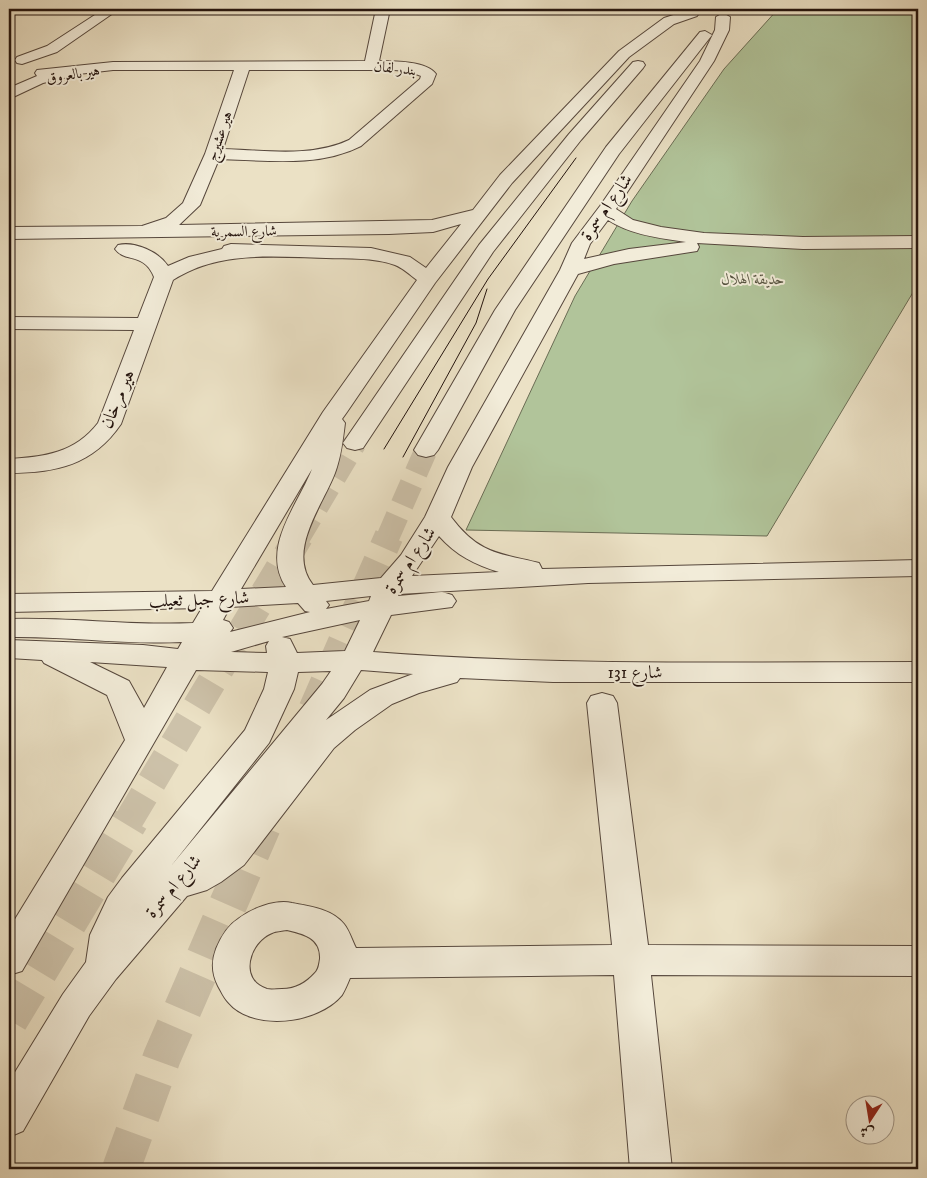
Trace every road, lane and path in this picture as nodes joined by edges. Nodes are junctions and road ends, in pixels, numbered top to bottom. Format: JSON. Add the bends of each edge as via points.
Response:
{"nodes":[{"id":1,"x":112,"y":9,"type":"edge"},
{"id":2,"x":128,"y":9,"type":"edge"},
{"id":3,"x":383,"y":9,"type":"edge"},
{"id":4,"x":695,"y":11,"type":"edge"},
{"id":5,"x":728,"y":13,"type":"edge"},
{"id":6,"x":13,"y":64,"type":"edge"},
{"id":7,"x":142,"y":65,"type":"junction"},
{"id":8,"x":371,"y":65,"type":"junction"},
{"id":9,"x":242,"y":66,"type":"junction"},
{"id":10,"x":45,"y":68,"type":"junction"},
{"id":11,"x":9,"y":88,"type":"edge"},
{"id":12,"x":9,"y":94,"type":"edge"},
{"id":13,"x":213,"y":154,"type":"junction"},
{"id":14,"x":191,"y":205,"type":"junction"},
{"id":15,"x":606,"y":210,"type":"junction"},
{"id":16,"x":477,"y":214,"type":"junction"},
{"id":17,"x":389,"y":228,"type":"junction"},
{"id":18,"x":136,"y":232,"type":"junction"},
{"id":19,"x":240,"y":232,"type":"junction"},
{"id":20,"x":9,"y":233,"type":"edge"},
{"id":21,"x":734,"y":241,"type":"junction"},
{"id":22,"x":918,"y":242,"type":"edge"},
{"id":23,"x":9,"y":249,"type":"edge"},
{"id":24,"x":125,"y":249,"type":"junction"},
{"id":25,"x":258,"y":250,"type":"junction"},
{"id":26,"x":371,"y":254,"type":"junction"},
{"id":27,"x":570,"y":270,"type":"junction"},
{"id":28,"x":164,"y":277,"type":"junction"},
{"id":29,"x":428,"y":279,"type":"junction"},
{"id":30,"x":9,"y":323,"type":"edge"},
{"id":31,"x":147,"y":324,"type":"junction"},
{"id":32,"x":335,"y":412,"type":"junction"},
{"id":33,"x":355,"y":444,"type":"tunnel mouth"},
{"id":34,"x":426,"y":450,"type":"tunnel mouth"},
{"id":35,"x":9,"y":466,"type":"edge"},
{"id":36,"x":438,"y":517,"type":"junction"},
{"id":37,"x":918,"y":568,"type":"edge"},
{"id":38,"x":787,"y":571,"type":"junction"},
{"id":39,"x":588,"y":575,"type":"junction"},
{"id":40,"x":384,"y":597,"type":"junction"},
{"id":41,"x":220,"y":599,"type":"junction"},
{"id":42,"x":9,"y":603,"type":"edge"},
{"id":43,"x":318,"y":607,"type":"junction"},
{"id":44,"x":262,"y":627,"type":"junction"},
{"id":45,"x":9,"y":628,"type":"edge"},
{"id":46,"x":204,"y":631,"type":"junction"},
{"id":47,"x":9,"y":649,"type":"edge"},
{"id":48,"x":41,"y":650,"type":"junction"},
{"id":49,"x":359,"y":651,"type":"junction"},
{"id":50,"x":186,"y":660,"type":"junction"},
{"id":51,"x":285,"y":663,"type":"junction"},
{"id":52,"x":466,"y":670,"type":"junction"},
{"id":53,"x":553,"y":672,"type":"junction"},
{"id":54,"x":645,"y":672,"type":"junction"},
{"id":55,"x":918,"y":672,"type":"edge"},
{"id":56,"x":602,"y":703,"type":"junction"},
{"id":57,"x":140,"y":740,"type":"junction"},
{"id":58,"x":176,"y":885,"type":"junction"},
{"id":59,"x":9,"y":960,"type":"edge"},
{"id":60,"x":632,"y":960,"type":"junction"},
{"id":61,"x":918,"y":961,"type":"edge"},
{"id":62,"x":339,"y":963,"type":"dead end"},
{"id":63,"x":104,"y":968,"type":"junction"},
{"id":64,"x":9,"y":1118,"type":"edge"},
{"id":65,"x":651,"y":1169,"type":"edge"}],
"edges":[{"from":1,"to":6,"type":"street","via":[[76,33]]},
{"from":2,"to":10,"type":"street","name":"هير بالعروق"},
{"from":3,"to":8,"type":"street"},
{"from":4,"to":16,"type":"street","via":[[669,22],[624,54]]},
{"from":4,"to":33,"type":"street","via":[[631,72],[574,137],[486,249]]},
{"from":5,"to":15,"type":"street","name":"شارع ام سمرة","via":[[707,61]]},
{"from":5,"to":34,"type":"street","name":"شارع ام سمرة","via":[[692,49],[612,151],[505,310]]},
{"from":6,"to":10,"type":"street","name":"بندر لفان"},
{"from":7,"to":9,"type":"street","name":"بندر لفان"},
{"from":7,"to":10,"type":"street","name":"بندر لفان"},
{"from":7,"to":12,"type":"street","name":"هير بالعروق","via":[[50,76]]},
{"from":8,"to":9,"type":"street","name":"بندر لفان"},
{"from":8,"to":13,"type":"street","name":"بندر لفان","via":[[407,66],[429,74],[349,147],[320,154]]},
{"from":9,"to":13,"type":"street","name":"هير عشيرج"},
{"from":10,"to":11,"type":"street","name":"هير بالعروق"},
{"from":13,"to":14,"type":"street","name":"هير عشيرج"},
{"from":14,"to":18,"type":"street","name":"هير عشيرج","via":[[172,222]]},
{"from":14,"to":19,"type":"street","via":[[200,220]]},
{"from":15,"to":21,"type":"street","via":[[614,218],[639,229],[689,238]]},
{"from":15,"to":27,"type":"street","name":"شارع ام سمرة","via":[[581,243]]},
{"from":16,"to":17,"type":"street","name":"شارع السمرية","via":[[434,226]]},
{"from":16,"to":29,"type":"street"},
{"from":17,"to":19,"type":"street","name":"شارع السمرية"},
{"from":17,"to":26,"type":"street","via":[[404,235],[405,245]]},
{"from":18,"to":19,"type":"street","name":"شارع السمرية"},
{"from":18,"to":20,"type":"street","name":"شارع السمرية"},
{"from":21,"to":22,"type":"street","via":[[872,249]]},
{"from":21,"to":27,"type":"street","via":[[626,255]]},
{"from":23,"to":24,"type":"street","name":"شارع السمرية"},
{"from":24,"to":25,"type":"street","name":"شارع السمرية"},
{"from":24,"to":28,"type":"street","via":[[154,260]]},
{"from":25,"to":26,"type":"street","name":"شارع السمرية"},
{"from":25,"to":28,"type":"street","via":[[194,260]]},
{"from":26,"to":29,"type":"street","name":"شارع السمرية","via":[[403,261]]},
{"from":27,"to":36,"type":"street","name":"شارع ام سمرة","via":[[460,468]]},
{"from":28,"to":31,"type":"street","name":"هير مرخان"},
{"from":29,"to":32,"type":"street"},
{"from":30,"to":31,"type":"street"},
{"from":31,"to":35,"type":"street","name":"هير مرخان","via":[[109,424],[100,439],[79,452],[50,463]]},
{"from":32,"to":41,"type":"street"},
{"from":32,"to":43,"type":"street","via":[[329,456],[292,542],[290,566],[297,582]]},
{"from":36,"to":39,"type":"street","via":[[460,545],[475,556],[520,568]]},
{"from":36,"to":40,"type":"street","name":"شارع ام سمرة"},
{"from":37,"to":38,"type":"street"},
{"from":38,"to":39,"type":"street"},
{"from":38,"to":40,"type":"street","via":[[692,586],[438,601]]},
{"from":39,"to":40,"type":"street"},
{"from":40,"to":43,"type":"street"},
{"from":40,"to":49,"type":"street","name":"شارع ام سمرة"},
{"from":41,"to":42,"type":"street","name":"شارع جبل ثعيلب"},
{"from":41,"to":43,"type":"street","name":"شارع جبل ثعيلب"},
{"from":41,"to":44,"type":"street"},
{"from":41,"to":46,"type":"street"},
{"from":43,"to":44,"type":"street"},
{"from":43,"to":49,"type":"street","via":[[342,628]]},
{"from":44,"to":46,"type":"street"},
{"from":44,"to":50,"type":"street"},
{"from":44,"to":51,"type":"street","via":[[279,645]]},
{"from":45,"to":46,"type":"street","via":[[157,633]]},
{"from":46,"to":50,"type":"street"},
{"from":47,"to":48,"type":"street"},
{"from":48,"to":50,"type":"street"},
{"from":48,"to":57,"type":"street","via":[[118,688],[126,700]]},
{"from":49,"to":51,"type":"street"},
{"from":49,"to":52,"type":"street","name":"شارع 131","via":[[431,667]]},
{"from":49,"to":58,"type":"street","name":"شارع ام سمرة","via":[[334,691]]},
{"from":50,"to":51,"type":"street"},
{"from":50,"to":57,"type":"street"},
{"from":51,"to":63,"type":"street","via":[[276,700],[258,735],[121,907],[108,935]]},
{"from":52,"to":53,"type":"street","name":"شارع 131"},
{"from":52,"to":58,"type":"street","via":[[408,686],[361,710],[323,740],[232,856],[209,873]]},
{"from":53,"to":54,"type":"street","name":"شارع 131"},
{"from":53,"to":56,"type":"street"},
{"from":54,"to":55,"type":"street","name":"شارع 131"},
{"from":54,"to":56,"type":"street"},
{"from":56,"to":60,"type":"street"},
{"from":57,"to":59,"type":"street"},
{"from":58,"to":63,"type":"street","name":"شارع ام سمرة"},
{"from":60,"to":61,"type":"street"},
{"from":60,"to":62,"type":"street"},
{"from":60,"to":65,"type":"street"},
{"from":63,"to":64,"type":"street","name":"شارع ام سمرة","via":[[76,1005]]}]}
